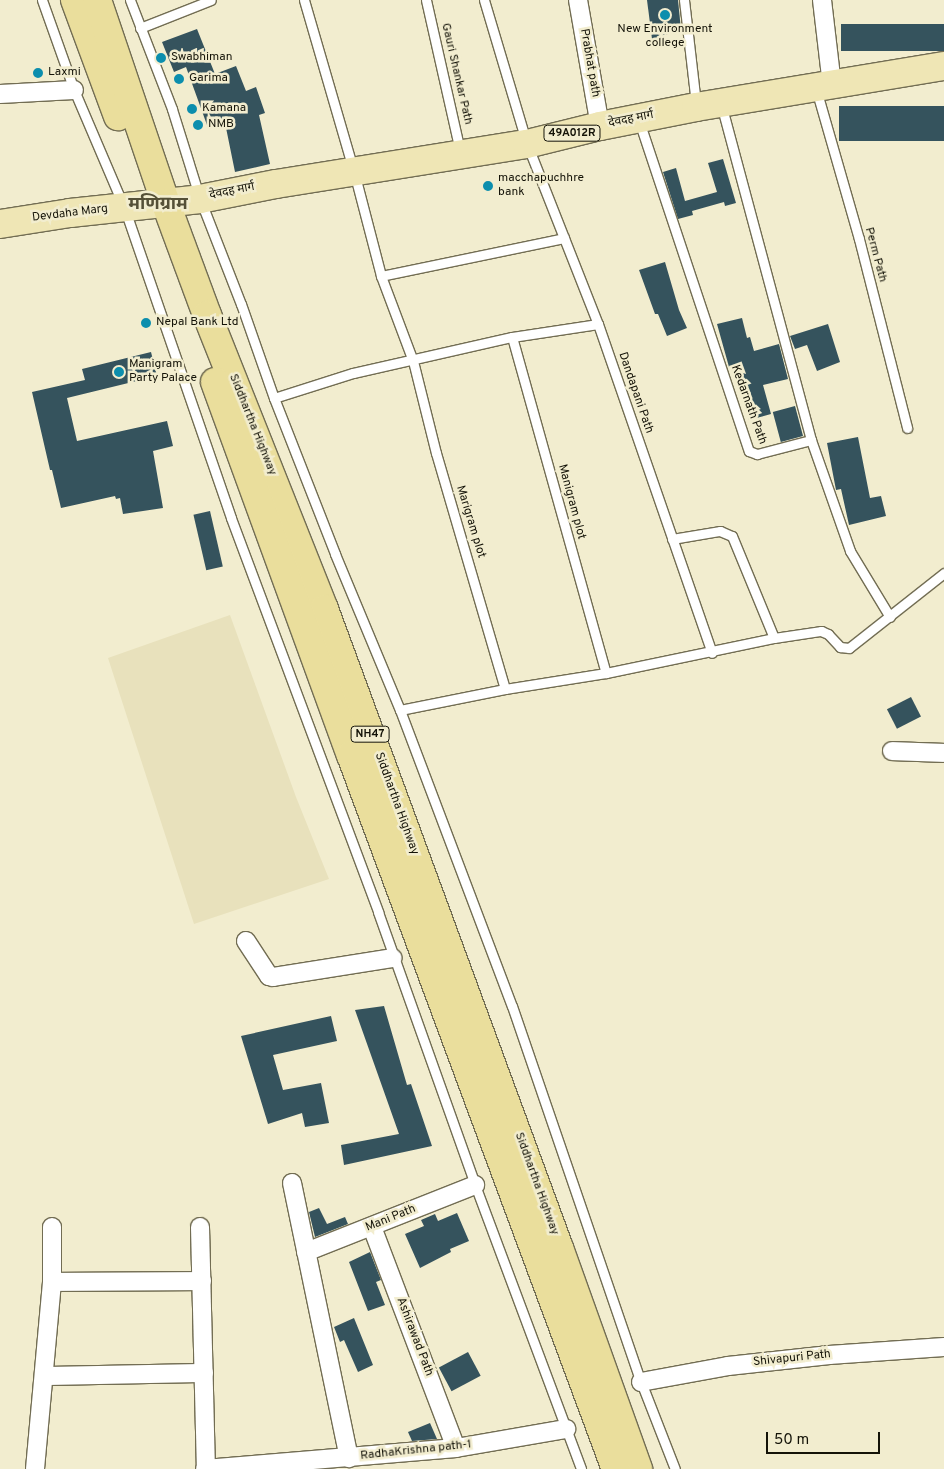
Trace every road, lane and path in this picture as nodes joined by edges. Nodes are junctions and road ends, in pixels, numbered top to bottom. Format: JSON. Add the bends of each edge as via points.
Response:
{"nodes":[{"id":1,"x":42,"y":0,"type":"edge"},
{"id":2,"x":75,"y":0,"type":"edge"},
{"id":3,"x":97,"y":0,"type":"edge"},
{"id":4,"x":130,"y":0,"type":"edge"},
{"id":5,"x":211,"y":0,"type":"edge"},
{"id":6,"x":304,"y":0,"type":"edge"},
{"id":7,"x":426,"y":0,"type":"edge"},
{"id":8,"x":484,"y":0,"type":"edge"},
{"id":9,"x":578,"y":0,"type":"edge"},
{"id":10,"x":684,"y":0,"type":"edge"},
{"id":11,"x":822,"y":0,"type":"edge"},
{"id":12,"x":140,"y":28,"type":"junction"},
{"id":13,"x":944,"y":66,"type":"edge"},
{"id":14,"x":824,"y":87,"type":"junction"},
{"id":15,"x":74,"y":90,"type":"junction"},
{"id":16,"x":0,"y":94,"type":"edge"},
{"id":17,"x":709,"y":105,"type":"junction"},
{"id":18,"x":638,"y":118,"type":"junction"},
{"id":19,"x":600,"y":126,"type":"junction"},
{"id":20,"x":527,"y":144,"type":"junction"},
{"id":21,"x":461,"y":154,"type":"junction"},
{"id":22,"x":354,"y":172,"type":"junction"},
{"id":23,"x":200,"y":199,"type":"junction"},
{"id":24,"x":158,"y":205,"type":"junction"},
{"id":25,"x":124,"y":207,"type":"junction"},
{"id":26,"x":0,"y":224,"type":"edge"},
{"id":27,"x":564,"y":238,"type":"junction"},
{"id":28,"x":381,"y":276,"type":"junction"},
{"id":29,"x":598,"y":324,"type":"junction"},
{"id":30,"x":512,"y":337,"type":"junction"},
{"id":31,"x":413,"y":361,"type":"junction"},
{"id":32,"x":274,"y":398,"type":"junction"},
{"id":33,"x":907,"y":428,"type":"dead end"},
{"id":34,"x":811,"y":440,"type":"junction"},
{"id":35,"x":672,"y":539,"type":"junction"},
{"id":36,"x":944,"y":573,"type":"edge"},
{"id":37,"x":890,"y":617,"type":"junction"},
{"id":38,"x":774,"y":638,"type":"junction"},
{"id":39,"x":712,"y":653,"type":"junction"},
{"id":40,"x":606,"y":674,"type":"junction"},
{"id":41,"x":505,"y":689,"type":"junction"},
{"id":42,"x":400,"y":710,"type":"junction"},
{"id":43,"x":892,"y":751,"type":"dead end"},
{"id":44,"x":944,"y":752,"type":"edge"},
{"id":45,"x":246,"y":941,"type":"dead end"},
{"id":46,"x":393,"y":958,"type":"junction"},
{"id":47,"x":292,"y":1183,"type":"dead end"},
{"id":48,"x":475,"y":1186,"type":"junction"},
{"id":49,"x":52,"y":1227,"type":"dead end"},
{"id":50,"x":200,"y":1227,"type":"dead end"},
{"id":51,"x":372,"y":1227,"type":"junction"},
{"id":52,"x":306,"y":1252,"type":"junction"},
{"id":53,"x":202,"y":1281,"type":"junction"},
{"id":54,"x":52,"y":1282,"type":"junction"},
{"id":55,"x":944,"y":1347,"type":"edge"},
{"id":56,"x":204,"y":1373,"type":"junction"},
{"id":57,"x":44,"y":1376,"type":"junction"},
{"id":58,"x":641,"y":1382,"type":"junction"},
{"id":59,"x":566,"y":1429,"type":"junction"},
{"id":60,"x":456,"y":1448,"type":"junction"},
{"id":61,"x":349,"y":1458,"type":"junction"},
{"id":62,"x":392,"y":1462,"type":"edge"},
{"id":63,"x":36,"y":1469,"type":"edge"},
{"id":64,"x":206,"y":1469,"type":"edge"},
{"id":65,"x":581,"y":1469,"type":"edge"},
{"id":66,"x":616,"y":1469,"type":"edge"},
{"id":67,"x":638,"y":1469,"type":"edge"},
{"id":68,"x":675,"y":1469,"type":"edge"}],
"edges":[{"from":1,"to":15,"type":"lane"},
{"from":2,"to":24,"type":"highway","name":"Siddhartha Highway","number":"NH47"},
{"from":3,"to":24,"type":"highway","name":"Siddhartha Highway","number":"NH47"},
{"from":4,"to":12,"type":"lane"},
{"from":5,"to":12,"type":"lane"},
{"from":6,"to":22,"type":"lane","name":"Marigram plot"},
{"from":7,"to":21,"type":"lane","name":"Gauri Shankar Path"},
{"from":8,"to":20,"type":"lane","name":"Dandapani Path"},
{"from":9,"to":19,"type":"street","name":"Prabhat path"},
{"from":10,"to":17,"type":"lane"},
{"from":11,"to":14,"type":"street"},
{"from":12,"to":23,"type":"lane","via":[[172,109]]},
{"from":13,"to":14,"type":"main road","name":"देवदह मार्ग","number":"49A012R"},
{"from":14,"to":17,"type":"main road","name":"देवदह मार्ग","number":"49A012R"},
{"from":14,"to":33,"type":"lane","name":"Perm Path","via":[[858,239]]},
{"from":15,"to":16,"type":"street"},
{"from":15,"to":25,"type":"lane"},
{"from":17,"to":18,"type":"main road","name":"देवदह मार्ग","number":"49A012R"},
{"from":17,"to":34,"type":"lane"},
{"from":18,"to":19,"type":"main road","name":"देवदह मार्ग","number":"49A012R"},
{"from":18,"to":34,"type":"lane","name":"Kedarnath Path","via":[[749,451],[757,454]]},
{"from":19,"to":20,"type":"main road","name":"देवदह मार्ग","number":"49A012R"},
{"from":20,"to":21,"type":"main road","name":"देवदह मार्ग","number":"49A012R"},
{"from":20,"to":27,"type":"lane","name":"Dandapani Path"},
{"from":21,"to":22,"type":"main road","name":"देवदह मार्ग","number":"49A012R"},
{"from":22,"to":23,"type":"main road","name":"देवदह मार्ग","number":"49A012R"},
{"from":22,"to":28,"type":"lane","name":"Marigram plot"},
{"from":23,"to":24,"type":"main road","name":"Devdaha Marg","number":"49A012R"},
{"from":23,"to":32,"type":"lane"},
{"from":24,"to":25,"type":"main road","name":"Devdaha Marg","number":"49A012R"},
{"from":24,"to":66,"type":"highway","name":"Siddhartha Highway","number":"NH47","via":[[351,755]]},
{"from":24,"to":67,"type":"highway","name":"Siddhartha Highway","number":"NH47","via":[[207,315],[324,609]]},
{"from":25,"to":26,"type":"main road","name":"Devdaha Marg","number":"49A012R"},
{"from":25,"to":46,"type":"lane","via":[[231,518]]},
{"from":27,"to":28,"type":"lane"},
{"from":27,"to":29,"type":"lane","name":"Dandapani Path"},
{"from":28,"to":31,"type":"lane","name":"Marigram plot"},
{"from":29,"to":30,"type":"lane"},
{"from":29,"to":35,"type":"lane","name":"Dandapani Path"},
{"from":30,"to":31,"type":"lane"},
{"from":30,"to":40,"type":"lane","name":"Manigram plot"},
{"from":31,"to":32,"type":"lane","via":[[353,373]]},
{"from":31,"to":41,"type":"lane","name":"Marigram plot","via":[[436,453]]},
{"from":32,"to":42,"type":"lane"},
{"from":34,"to":37,"type":"lane","via":[[850,551]]},
{"from":35,"to":38,"type":"lane","via":[[720,531],[732,536]]},
{"from":35,"to":39,"type":"lane","name":"Dandapani Path"},
{"from":36,"to":37,"type":"lane"},
{"from":37,"to":38,"type":"lane","via":[[849,648],[840,647],[821,631]]},
{"from":38,"to":39,"type":"lane"},
{"from":39,"to":40,"type":"lane"},
{"from":40,"to":41,"type":"lane"},
{"from":41,"to":42,"type":"lane"},
{"from":42,"to":58,"type":"lane","via":[[512,1006]]},
{"from":43,"to":44,"type":"street"},
{"from":45,"to":46,"type":"street","via":[[269,976],[273,977]]},
{"from":46,"to":48,"type":"lane"},
{"from":47,"to":52,"type":"street"},
{"from":48,"to":51,"type":"street","name":"Mani Path"},
{"from":48,"to":59,"type":"lane"},
{"from":49,"to":54,"type":"street"},
{"from":50,"to":53,"type":"street"},
{"from":51,"to":52,"type":"street","name":"Mani Path"},
{"from":51,"to":60,"type":"street","name":"Ashirawad Path"},
{"from":52,"to":61,"type":"street"},
{"from":53,"to":54,"type":"street"},
{"from":53,"to":56,"type":"street"},
{"from":54,"to":57,"type":"street"},
{"from":55,"to":58,"type":"street","name":"Shivapuri Path","via":[[737,1365]]},
{"from":56,"to":57,"type":"street"},
{"from":56,"to":64,"type":"street"},
{"from":57,"to":63,"type":"street"},
{"from":58,"to":68,"type":"lane"},
{"from":59,"to":60,"type":"street","name":"RadhaKrishna path-1"},
{"from":59,"to":65,"type":"lane"},
{"from":60,"to":62,"type":"street","name":"RadhaKrishna path-1"},
{"from":61,"to":62,"type":"street","name":"RadhaKrishna path-1"},
{"from":61,"to":64,"type":"street","name":"RadhaKrishna path-1"}]}
